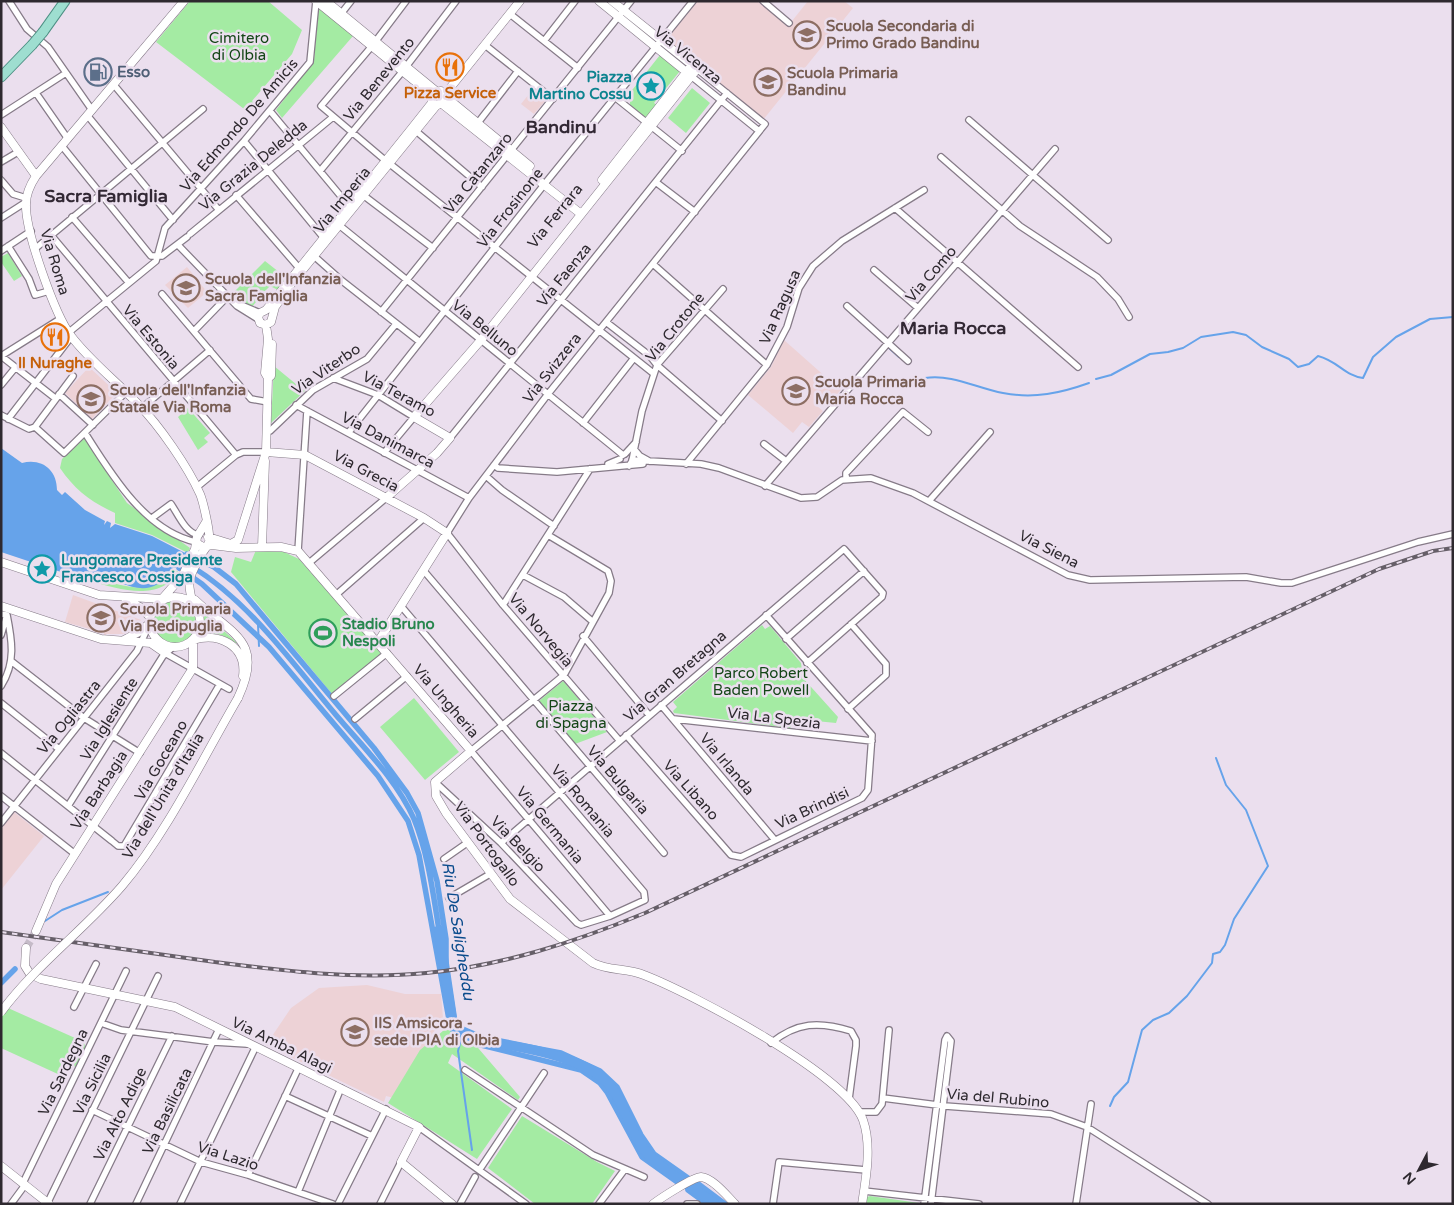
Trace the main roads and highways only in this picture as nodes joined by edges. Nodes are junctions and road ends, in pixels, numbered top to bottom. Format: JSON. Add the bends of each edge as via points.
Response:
{"nodes":[{"id":1,"x":65,"y":1,"type":"edge"},
{"id":2,"x":1,"y":77,"type":"edge"}],
"edges":[{"from":1,"to":2,"type":"main road","bridge":true,"via":[[43,32]]}]}
